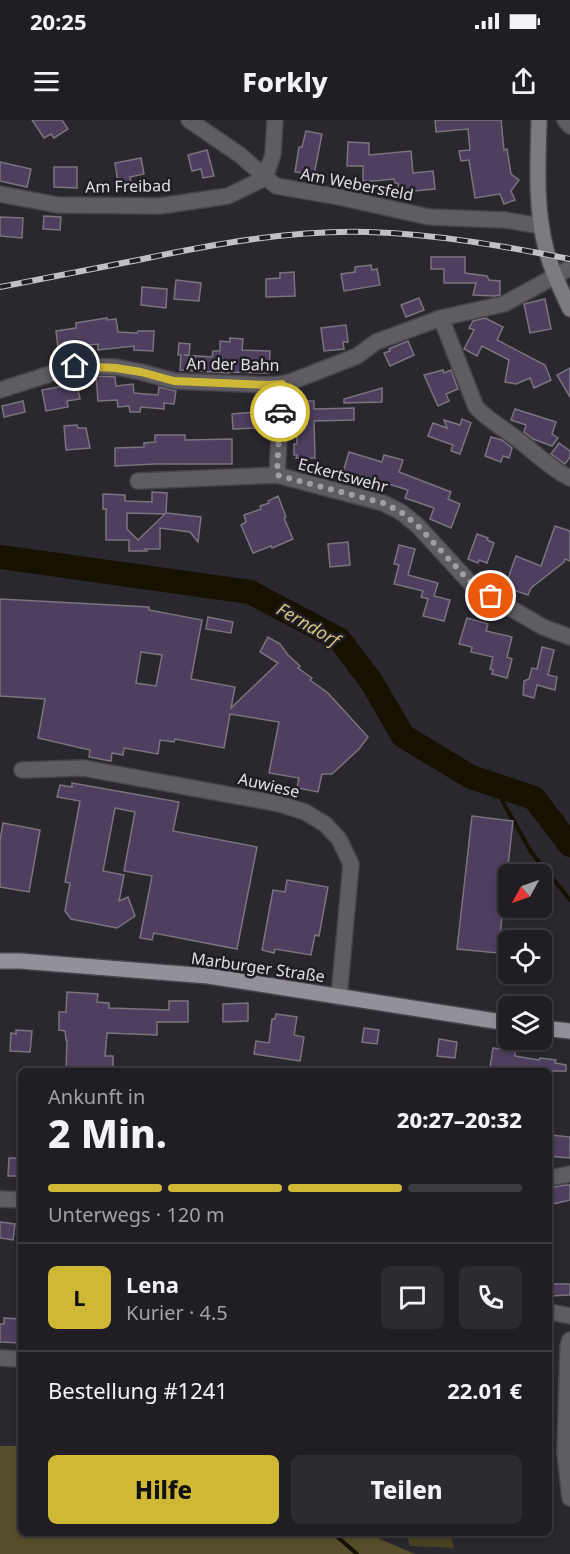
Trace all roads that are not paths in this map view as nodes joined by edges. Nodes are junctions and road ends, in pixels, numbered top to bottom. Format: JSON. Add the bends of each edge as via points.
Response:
{"nodes":[{"id":1,"x":189,"y":120,"type":"edge"},
{"id":2,"x":275,"y":120,"type":"edge"},
{"id":3,"x":539,"y":120,"type":"edge"},
{"id":4,"x":565,"y":120,"type":"edge"},
{"id":5,"x":570,"y":126,"type":"edge"},
{"id":6,"x":265,"y":178,"type":"junction"},
{"id":7,"x":0,"y":194,"type":"edge"},
{"id":8,"x":541,"y":226,"type":"junction"},
{"id":9,"x":570,"y":268,"type":"edge"},
{"id":10,"x":555,"y":276,"type":"junction"},
{"id":11,"x":570,"y":309,"type":"edge"},
{"id":12,"x":441,"y":318,"type":"junction"},
{"id":13,"x":282,"y":384,"type":"junction"},
{"id":14,"x":0,"y":390,"type":"edge"},
{"id":15,"x":277,"y":475,"type":"junction"},
{"id":16,"x":570,"y":478,"type":"edge"},
{"id":17,"x":138,"y":481,"type":"dead end"},
{"id":18,"x":570,"y":637,"type":"edge"},
{"id":19,"x":22,"y":770,"type":"dead end"},
{"id":20,"x":0,"y":960,"type":"edge"},
{"id":21,"x":339,"y":997,"type":"junction"},
{"id":22,"x":498,"y":1021,"type":"edge"},
{"id":23,"x":552,"y":1029,"type":"edge"},
{"id":24,"x":570,"y":1031,"type":"edge"},
{"id":25,"x":570,"y":1174,"type":"edge"},
{"id":26,"x":552,"y":1177,"type":"edge"},
{"id":27,"x":0,"y":1199,"type":"edge"},
{"id":28,"x":18,"y":1200,"type":"edge"},
{"id":29,"x":552,"y":1314,"type":"edge"},
{"id":30,"x":570,"y":1316,"type":"edge"},
{"id":31,"x":570,"y":1340,"type":"edge"},
{"id":32,"x":0,"y":1358,"type":"edge"},
{"id":33,"x":18,"y":1359,"type":"edge"},
{"id":34,"x":570,"y":1498,"type":"edge"}],
"edges":[{"from":1,"to":6,"type":"street","name":"Am Webersfeld","via":[[240,155]]},
{"from":2,"to":6,"type":"street","via":[[273,154]]},
{"from":3,"to":8,"type":"main road"},
{"from":4,"to":5,"type":"street"},
{"from":6,"to":7,"type":"street","name":"Am Freibad","via":[[228,196],[160,206],[58,205]]},
{"from":6,"to":8,"type":"street","name":"Am Webersfeld","via":[[276,186],[429,217],[505,220]]},
{"from":8,"to":10,"type":"main road"},
{"from":9,"to":10,"type":"street","name":"An der Bahn"},
{"from":10,"to":11,"type":"main road"},
{"from":10,"to":12,"type":"street","name":"An der Bahn","via":[[504,304]]},
{"from":12,"to":13,"type":"street","name":"An der Bahn"},
{"from":12,"to":16,"type":"street","via":[[476,407],[542,461]]},
{"from":13,"to":14,"type":"street","name":"An der Bahn","via":[[174,381],[116,368],[75,366]]},
{"from":13,"to":15,"type":"street","name":"Eckertswehr"},
{"from":15,"to":17,"type":"street","name":"Eckertswehr"},
{"from":15,"to":18,"type":"street","name":"Eckertswehr","via":[[383,503],[401,512],[474,586],[543,627]]},
{"from":19,"to":21,"type":"street","name":"Auwiese","via":[[95,770],[280,804],[325,824],[339,839],[351,864]]},
{"from":20,"to":21,"type":"main road","name":"Marburger Straße","via":[[208,976]]},
{"from":21,"to":22,"type":"main road","name":"Marburger Straße"},
{"from":23,"to":24,"type":"main road"},
{"from":25,"to":26,"type":"street"},
{"from":27,"to":28,"type":"street"},
{"from":29,"to":30,"type":"street"},
{"from":31,"to":34,"type":"street","via":[[565,1453]]},
{"from":32,"to":33,"type":"street"}]}
